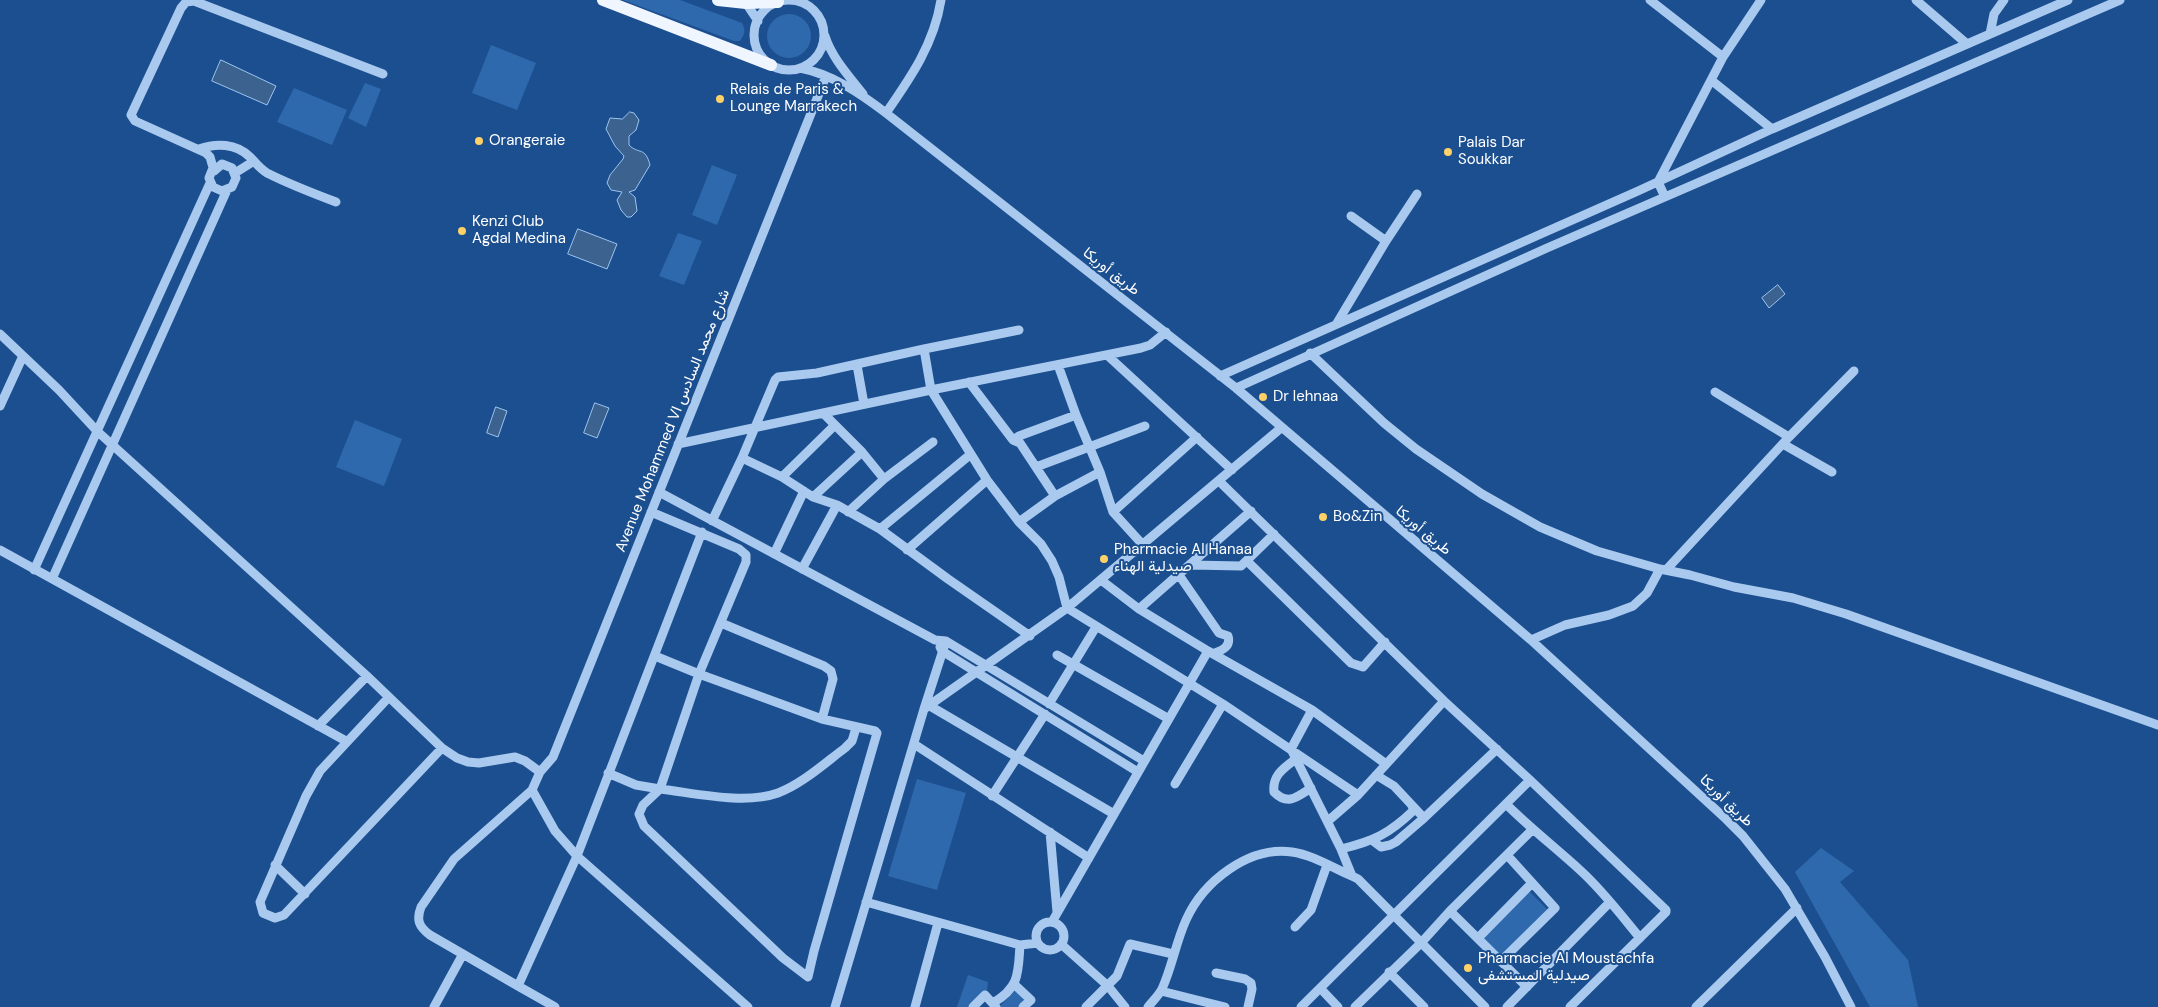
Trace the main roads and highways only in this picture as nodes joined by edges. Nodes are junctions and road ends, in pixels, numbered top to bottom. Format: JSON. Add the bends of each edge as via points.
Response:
{"nodes":[{"id":1,"x":604,"y":0,"type":"edge"},
{"id":2,"x":718,"y":0,"type":"edge"},
{"id":3,"x":745,"y":1,"type":"edge"},
{"id":4,"x":786,"y":1,"type":"edge"},
{"id":5,"x":771,"y":65,"type":"road end"}],
"edges":[{"from":1,"to":5,"type":"main road"},
{"from":2,"to":3,"type":"main road"},
{"from":3,"to":4,"type":"main road"}]}
